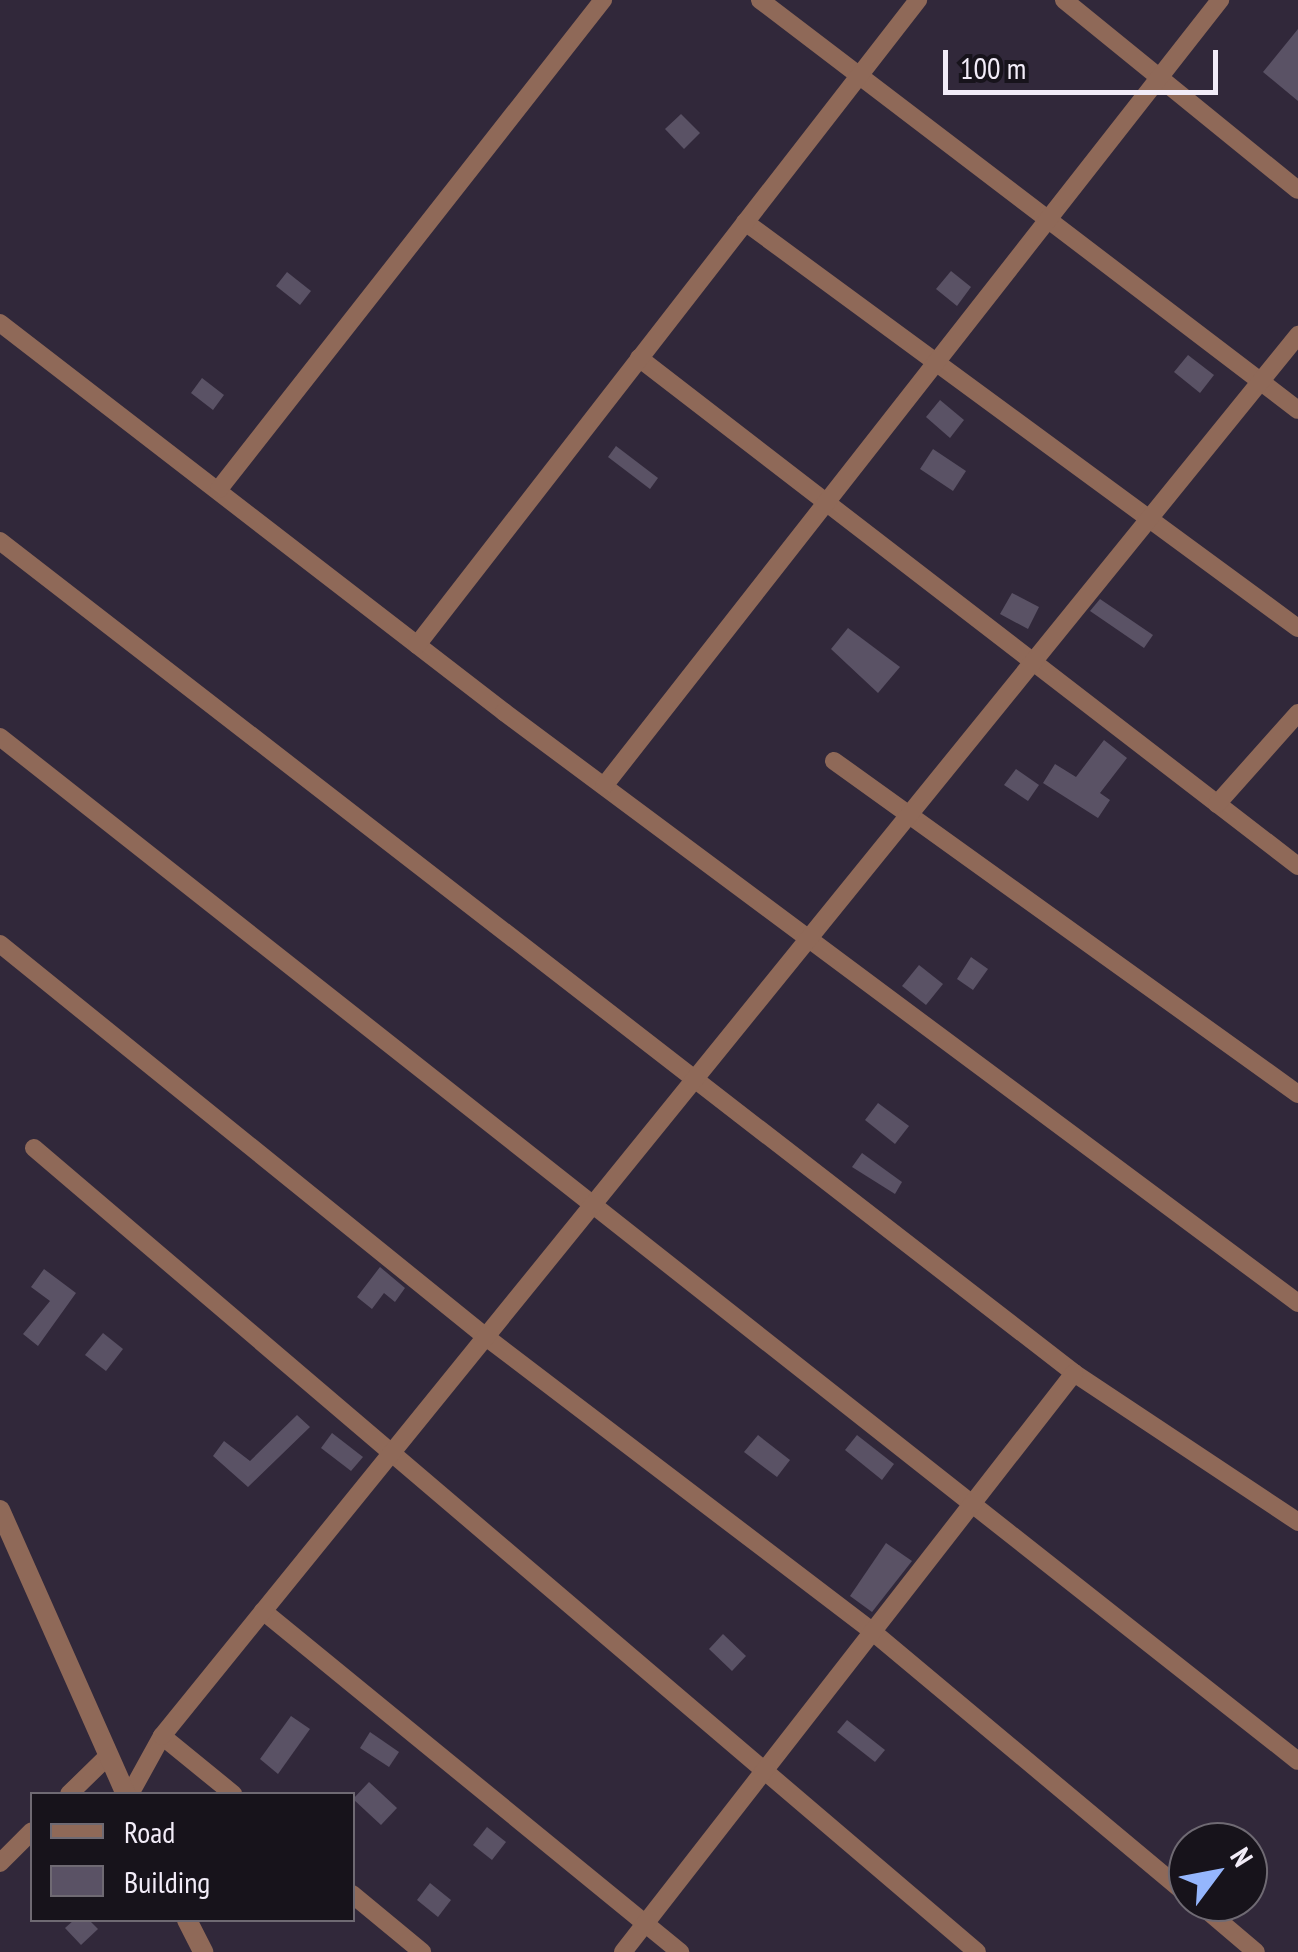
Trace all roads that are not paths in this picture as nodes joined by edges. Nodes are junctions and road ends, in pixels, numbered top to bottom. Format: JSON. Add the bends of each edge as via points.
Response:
{"nodes":[{"id":1,"x":602,"y":0,"type":"edge"},
{"id":2,"x":760,"y":0,"type":"edge"},
{"id":3,"x":918,"y":0,"type":"edge"},
{"id":4,"x":1064,"y":0,"type":"edge"},
{"id":5,"x":1220,"y":0,"type":"edge"},
{"id":6,"x":860,"y":76,"type":"junction"},
{"id":7,"x":1160,"y":78,"type":"junction"},
{"id":8,"x":1298,"y":190,"type":"edge"},
{"id":9,"x":1049,"y":220,"type":"junction"},
{"id":10,"x":746,"y":222,"type":"junction"},
{"id":11,"x":0,"y":323,"type":"edge"},
{"id":12,"x":1298,"y":336,"type":"edge"},
{"id":13,"x":639,"y":358,"type":"junction"},
{"id":14,"x":938,"y":363,"type":"junction"},
{"id":15,"x":1261,"y":382,"type":"junction"},
{"id":16,"x":1298,"y":410,"type":"edge"},
{"id":17,"x":219,"y":490,"type":"junction"},
{"id":18,"x":826,"y":503,"type":"junction"},
{"id":19,"x":1150,"y":520,"type":"junction"},
{"id":20,"x":0,"y":542,"type":"edge"},
{"id":21,"x":1298,"y":628,"type":"edge"},
{"id":22,"x":418,"y":645,"type":"junction"},
{"id":23,"x":1034,"y":662,"type":"junction"},
{"id":24,"x":1298,"y":713,"type":"edge"},
{"id":25,"x":0,"y":738,"type":"edge"},
{"id":26,"x":834,"y":761,"type":"dead end"},
{"id":27,"x":604,"y":786,"type":"junction"},
{"id":28,"x":1217,"y":804,"type":"junction"},
{"id":29,"x":910,"y":814,"type":"junction"},
{"id":30,"x":1298,"y":866,"type":"edge"},
{"id":31,"x":811,"y":940,"type":"junction"},
{"id":32,"x":0,"y":944,"type":"edge"},
{"id":33,"x":696,"y":1078,"type":"junction"},
{"id":34,"x":1298,"y":1094,"type":"edge"},
{"id":35,"x":34,"y":1148,"type":"dead end"},
{"id":36,"x":593,"y":1205,"type":"junction"},
{"id":37,"x":1298,"y":1303,"type":"edge"},
{"id":38,"x":486,"y":1337,"type":"junction"},
{"id":39,"x":1074,"y":1373,"type":"junction"},
{"id":40,"x":392,"y":1452,"type":"junction"},
{"id":41,"x":970,"y":1502,"type":"junction"},
{"id":42,"x":0,"y":1510,"type":"edge"},
{"id":43,"x":1298,"y":1522,"type":"edge"},
{"id":44,"x":263,"y":1611,"type":"junction"},
{"id":45,"x":873,"y":1632,"type":"junction"},
{"id":46,"x":162,"y":1736,"type":"junction"},
{"id":47,"x":107,"y":1757,"type":"junction"},
{"id":48,"x":1298,"y":1760,"type":"edge"},
{"id":49,"x":764,"y":1771,"type":"junction"},
{"id":50,"x":71,"y":1792,"type":"edge"},
{"id":51,"x":127,"y":1792,"type":"edge"},
{"id":52,"x":129,"y":1792,"type":"edge"},
{"id":53,"x":231,"y":1792,"type":"edge"},
{"id":54,"x":30,"y":1833,"type":"edge"},
{"id":55,"x":0,"y":1863,"type":"edge"},
{"id":56,"x":1168,"y":1878,"type":"edge"},
{"id":57,"x":355,"y":1896,"type":"edge"},
{"id":58,"x":188,"y":1922,"type":"edge"},
{"id":59,"x":1220,"y":1922,"type":"edge"},
{"id":60,"x":645,"y":1924,"type":"junction"},
{"id":61,"x":203,"y":1952,"type":"edge"},
{"id":62,"x":422,"y":1952,"type":"edge"},
{"id":63,"x":623,"y":1952,"type":"edge"},
{"id":64,"x":680,"y":1952,"type":"edge"},
{"id":65,"x":976,"y":1952,"type":"edge"},
{"id":66,"x":1256,"y":1952,"type":"edge"}],
"edges":[{"from":1,"to":17,"type":"street"},
{"from":2,"to":6,"type":"street"},
{"from":3,"to":6,"type":"street"},
{"from":4,"to":7,"type":"street"},
{"from":5,"to":7,"type":"street"},
{"from":6,"to":9,"type":"street"},
{"from":6,"to":10,"type":"street"},
{"from":7,"to":8,"type":"street"},
{"from":7,"to":9,"type":"street"},
{"from":9,"to":14,"type":"street"},
{"from":9,"to":15,"type":"street"},
{"from":10,"to":13,"type":"street"},
{"from":10,"to":14,"type":"street"},
{"from":11,"to":17,"type":"street"},
{"from":12,"to":15,"type":"street"},
{"from":13,"to":18,"type":"street"},
{"from":13,"to":22,"type":"street"},
{"from":14,"to":18,"type":"street"},
{"from":14,"to":19,"type":"street"},
{"from":15,"to":16,"type":"street"},
{"from":15,"to":19,"type":"street"},
{"from":17,"to":22,"type":"street"},
{"from":18,"to":23,"type":"street"},
{"from":18,"to":27,"type":"street"},
{"from":19,"to":21,"type":"street"},
{"from":19,"to":23,"type":"street"},
{"from":20,"to":33,"type":"street"},
{"from":22,"to":27,"type":"street"},
{"from":23,"to":28,"type":"street"},
{"from":23,"to":29,"type":"street"},
{"from":24,"to":28,"type":"street"},
{"from":25,"to":36,"type":"street"},
{"from":26,"to":29,"type":"street"},
{"from":27,"to":31,"type":"street"},
{"from":28,"to":30,"type":"street"},
{"from":29,"to":31,"type":"street"},
{"from":29,"to":34,"type":"street"},
{"from":31,"to":33,"type":"street"},
{"from":31,"to":37,"type":"street"},
{"from":32,"to":38,"type":"street"},
{"from":33,"to":36,"type":"street"},
{"from":33,"to":39,"type":"street"},
{"from":35,"to":40,"type":"street"},
{"from":36,"to":38,"type":"street"},
{"from":36,"to":41,"type":"street"},
{"from":38,"to":40,"type":"street"},
{"from":38,"to":45,"type":"street"},
{"from":39,"to":41,"type":"street"},
{"from":39,"to":43,"type":"street"},
{"from":40,"to":44,"type":"street"},
{"from":40,"to":49,"type":"street"},
{"from":41,"to":45,"type":"street"},
{"from":41,"to":48,"type":"street"},
{"from":42,"to":47,"type":"street"},
{"from":44,"to":46,"type":"street"},
{"from":44,"to":60,"type":"street"},
{"from":45,"to":49,"type":"street"},
{"from":45,"to":56,"type":"street"},
{"from":46,"to":52,"type":"street"},
{"from":46,"to":53,"type":"street"},
{"from":47,"to":50,"type":"street"},
{"from":47,"to":51,"type":"street"},
{"from":49,"to":60,"type":"street"},
{"from":49,"to":65,"type":"street"},
{"from":54,"to":55,"type":"street"},
{"from":57,"to":62,"type":"street"},
{"from":58,"to":61,"type":"street"},
{"from":59,"to":66,"type":"street"},
{"from":60,"to":63,"type":"street"},
{"from":60,"to":64,"type":"street"}]}
